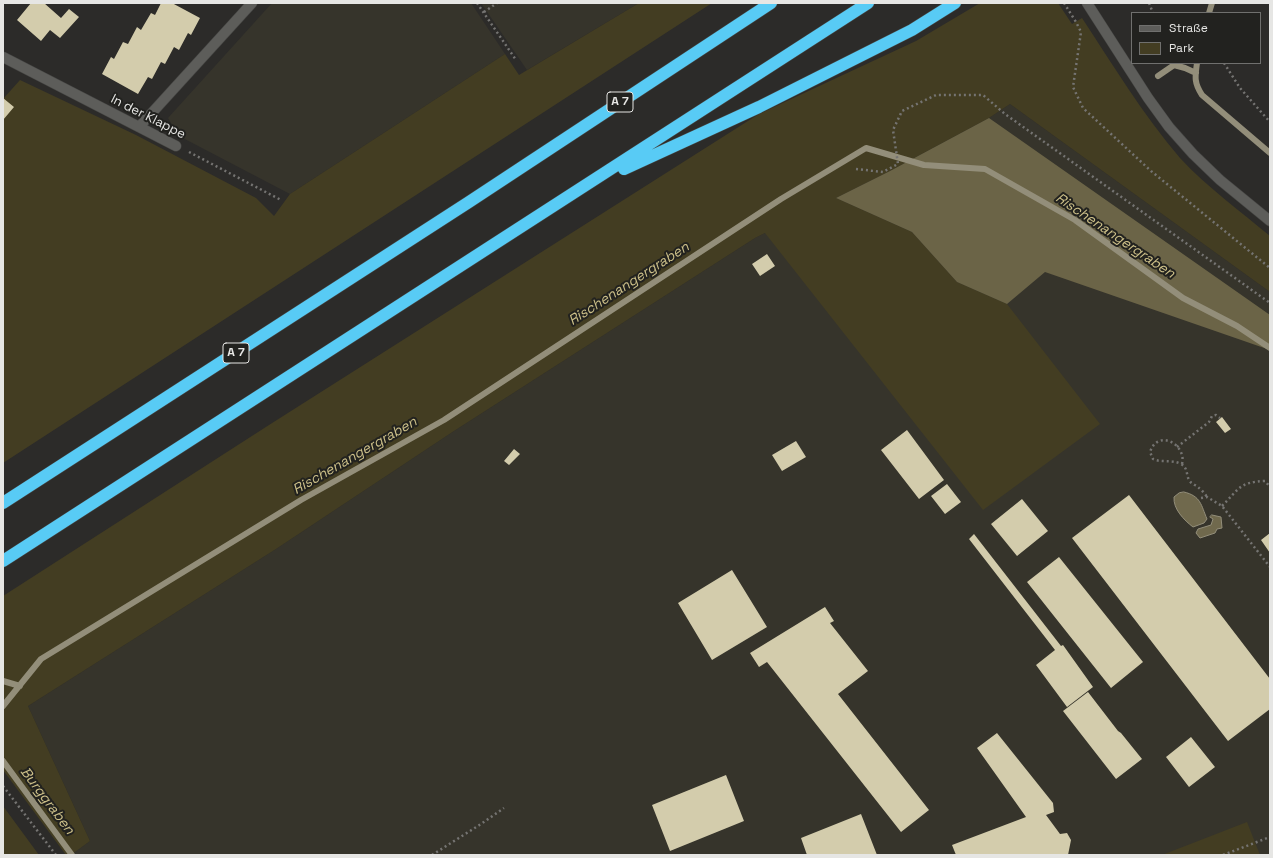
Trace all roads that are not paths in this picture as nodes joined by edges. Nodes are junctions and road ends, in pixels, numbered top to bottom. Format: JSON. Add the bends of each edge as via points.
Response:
{"nodes":[{"id":1,"x":252,"y":3,"type":"edge"},
{"id":2,"x":771,"y":3,"type":"edge"},
{"id":3,"x":868,"y":3,"type":"edge"},
{"id":4,"x":955,"y":3,"type":"edge"},
{"id":5,"x":1089,"y":7,"type":"edge"},
{"id":6,"x":3,"y":57,"type":"edge"},
{"id":7,"x":139,"y":127,"type":"junction"},
{"id":8,"x":176,"y":146,"type":"road end"},
{"id":9,"x":584,"y":187,"type":"junction"},
{"id":10,"x":1270,"y":221,"type":"edge"},
{"id":11,"x":3,"y":503,"type":"edge"},
{"id":12,"x":3,"y":561,"type":"edge"}],
"edges":[{"from":1,"to":7,"type":"street"},
{"from":2,"to":11,"type":"highway","number":"A 7"},
{"from":3,"to":9,"type":"highway"},
{"from":4,"to":9,"type":"highway","via":[[912,30],[766,103]]},
{"from":5,"to":10,"type":"street","via":[[1169,127],[1220,180]]},
{"from":6,"to":7,"type":"street","name":"In der Klappe"},
{"from":7,"to":8,"type":"street","name":"In der Klappe"},
{"from":9,"to":12,"type":"highway"}]}
